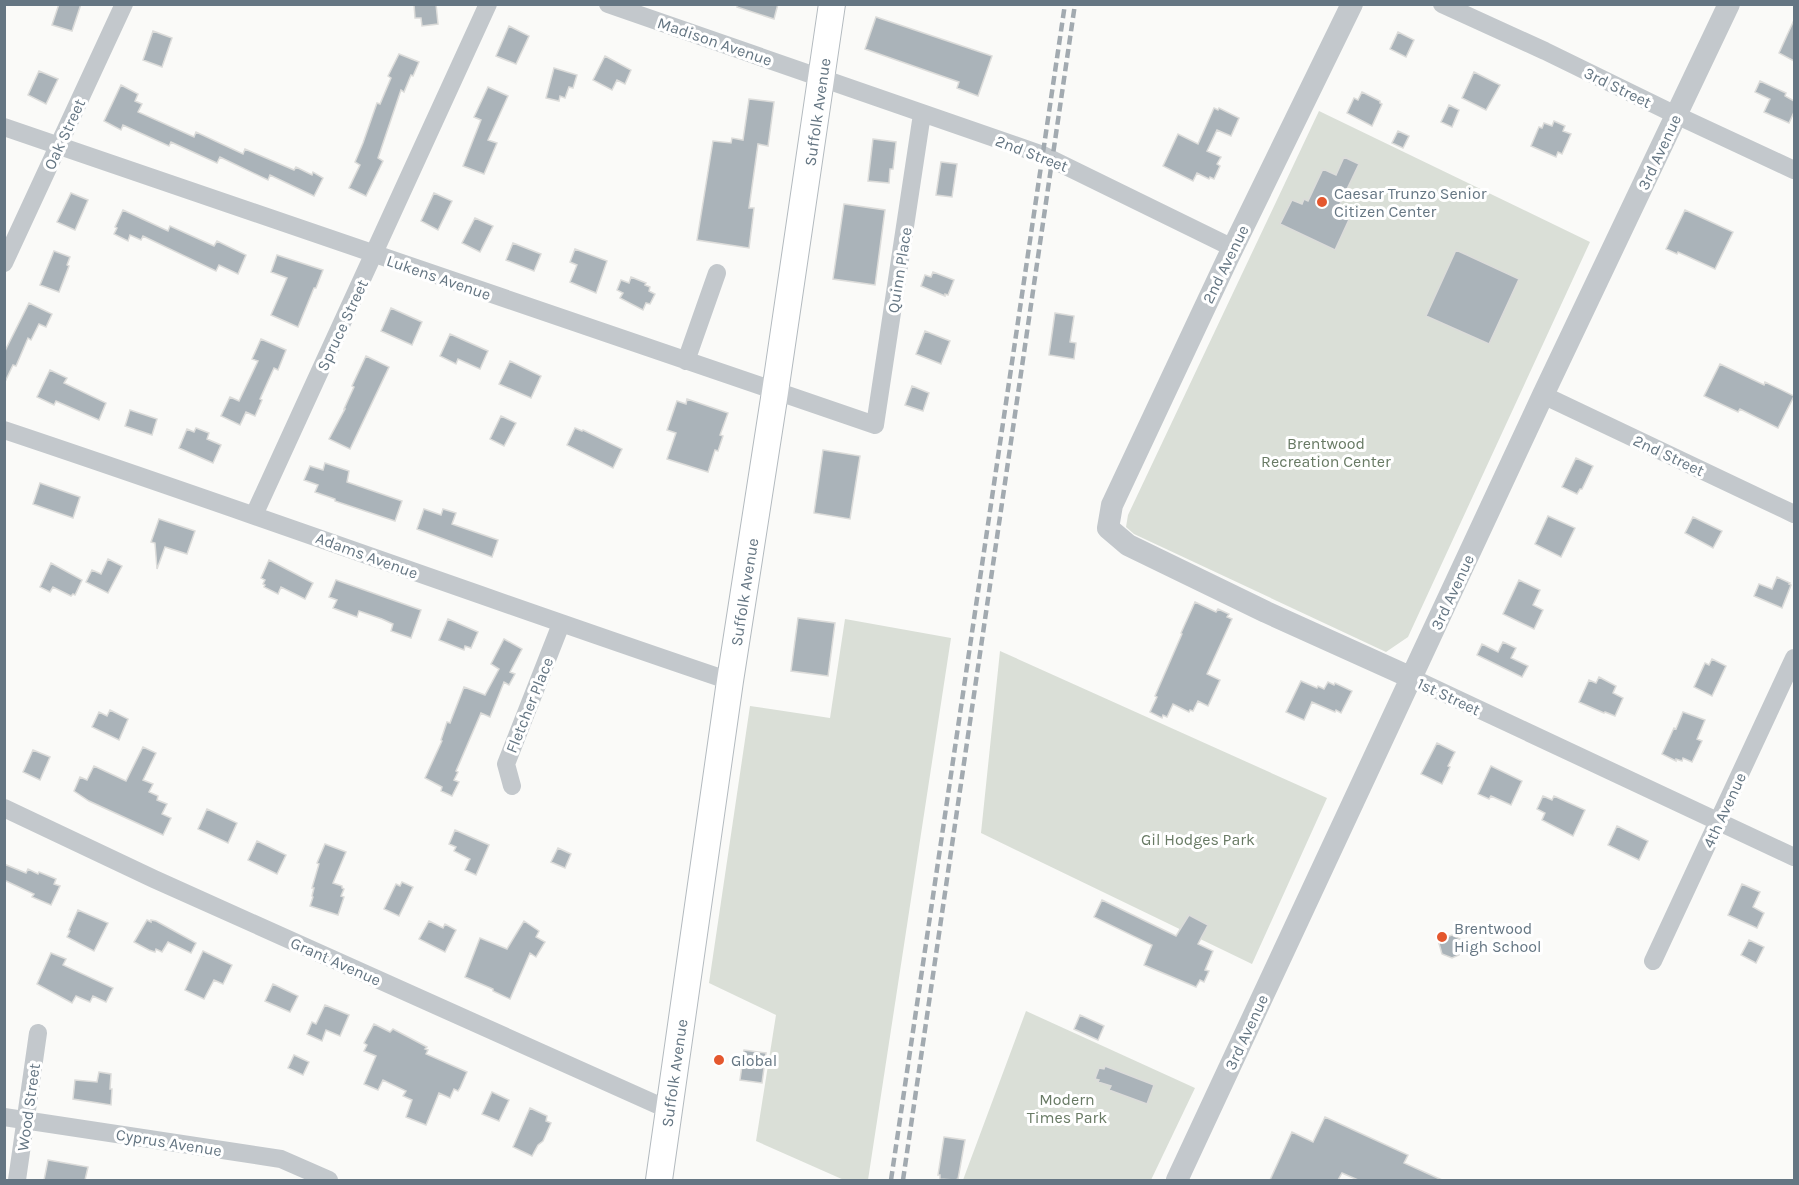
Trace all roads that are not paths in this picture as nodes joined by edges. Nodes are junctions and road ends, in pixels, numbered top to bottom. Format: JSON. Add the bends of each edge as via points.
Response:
{"nodes":[{"id":1,"x":123,"y":4,"type":"edge"},
{"id":2,"x":488,"y":4,"type":"edge"},
{"id":3,"x":608,"y":4,"type":"edge"},
{"id":4,"x":832,"y":4,"type":"edge"},
{"id":5,"x":1353,"y":4,"type":"edge"},
{"id":6,"x":1442,"y":4,"type":"edge"},
{"id":7,"x":1730,"y":4,"type":"edge"},
{"id":8,"x":822,"y":78,"type":"junction"},
{"id":9,"x":922,"y":114,"type":"junction"},
{"id":10,"x":1676,"y":115,"type":"junction"},
{"id":11,"x":4,"y":127,"type":"edge"},
{"id":12,"x":59,"y":146,"type":"junction"},
{"id":13,"x":1794,"y":170,"type":"edge"},
{"id":14,"x":1233,"y":248,"type":"junction"},
{"id":15,"x":374,"y":255,"type":"junction"},
{"id":16,"x":4,"y":263,"type":"edge"},
{"id":17,"x":717,"y":273,"type":"dead end"},
{"id":18,"x":686,"y":361,"type":"junction"},
{"id":19,"x":776,"y":392,"type":"junction"},
{"id":20,"x":1544,"y":395,"type":"junction"},
{"id":21,"x":875,"y":425,"type":"joint"},
{"id":22,"x":4,"y":430,"type":"edge"},
{"id":23,"x":1794,"y":514,"type":"edge"},
{"id":24,"x":254,"y":515,"type":"junction"},
{"id":25,"x":1108,"y":528,"type":"joint"},
{"id":26,"x":561,"y":624,"type":"junction"},
{"id":27,"x":1794,"y":658,"type":"edge"},
{"id":28,"x":1412,"y":678,"type":"junction"},
{"id":29,"x":730,"y":681,"type":"junction"},
{"id":30,"x":512,"y":786,"type":"dead end"},
{"id":31,"x":4,"y":808,"type":"edge"},
{"id":32,"x":1718,"y":821,"type":"junction"},
{"id":33,"x":1794,"y":857,"type":"edge"},
{"id":34,"x":1653,"y":961,"type":"dead end"},
{"id":35,"x":38,"y":1032,"type":"dead end"},
{"id":36,"x":669,"y":1110,"type":"junction"},
{"id":37,"x":4,"y":1117,"type":"edge"},
{"id":38,"x":27,"y":1120,"type":"junction"},
{"id":39,"x":17,"y":1180,"type":"edge"},
{"id":40,"x":329,"y":1180,"type":"edge"},
{"id":41,"x":659,"y":1180,"type":"edge"},
{"id":42,"x":1178,"y":1180,"type":"edge"}],
"edges":[{"from":1,"to":12,"type":"street","name":"Oak Street"},
{"from":2,"to":15,"type":"street","name":"Spruce Street"},
{"from":3,"to":8,"type":"street","name":"Madison Avenue"},
{"from":4,"to":8,"type":"main road","name":"Suffolk Avenue"},
{"from":5,"to":14,"type":"street","name":"2nd Avenue"},
{"from":6,"to":10,"type":"street","name":"3rd Street"},
{"from":7,"to":10,"type":"street","name":"3rd Avenue"},
{"from":8,"to":9,"type":"street","name":"2nd Street"},
{"from":8,"to":19,"type":"main road","name":"Suffolk Avenue"},
{"from":9,"to":14,"type":"street","name":"2nd Street","via":[[1053,159]]},
{"from":9,"to":21,"type":"street","name":"Quinn Place"},
{"from":10,"to":13,"type":"street","name":"3rd Street"},
{"from":10,"to":20,"type":"street","name":"3rd Avenue"},
{"from":11,"to":12,"type":"street","name":"Lukens Avenue"},
{"from":12,"to":15,"type":"street","name":"Lukens Avenue"},
{"from":12,"to":16,"type":"street","name":"Oak Street"},
{"from":14,"to":25,"type":"street","name":"2nd Avenue","via":[[1112,505]]},
{"from":15,"to":18,"type":"street","name":"Lukens Avenue"},
{"from":15,"to":24,"type":"street","name":"Spruce Street"},
{"from":17,"to":18,"type":"street"},
{"from":18,"to":19,"type":"street","name":"Lukens Avenue"},
{"from":19,"to":21,"type":"street","name":"Lukens Avenue"},
{"from":19,"to":29,"type":"main road","name":"Suffolk Avenue"},
{"from":20,"to":23,"type":"street","name":"2nd Street"},
{"from":20,"to":28,"type":"street","name":"3rd Avenue"},
{"from":22,"to":24,"type":"street","name":"Adams Avenue"},
{"from":24,"to":26,"type":"street","name":"Adams Avenue"},
{"from":25,"to":28,"type":"street","name":"1st Street","via":[[1128,545]]},
{"from":26,"to":29,"type":"street","name":"Adams Avenue"},
{"from":26,"to":30,"type":"street","name":"Fletcher Place","via":[[506,764]]},
{"from":27,"to":32,"type":"street","name":"4th Avenue"},
{"from":28,"to":32,"type":"street","name":"1st Street"},
{"from":28,"to":42,"type":"street","name":"3rd Avenue"},
{"from":29,"to":36,"type":"main road","name":"Suffolk Avenue"},
{"from":31,"to":36,"type":"street","name":"Grant Avenue"},
{"from":32,"to":33,"type":"street","name":"1st Street"},
{"from":32,"to":34,"type":"street","name":"4th Avenue"},
{"from":35,"to":38,"type":"street","name":"Wood Street"},
{"from":36,"to":41,"type":"main road","name":"Suffolk Avenue"},
{"from":37,"to":38,"type":"street","name":"Cyprus Avenue"},
{"from":38,"to":39,"type":"street","name":"Wood Street"},
{"from":38,"to":40,"type":"street","name":"Cyprus Avenue","via":[[281,1159]]}]}
